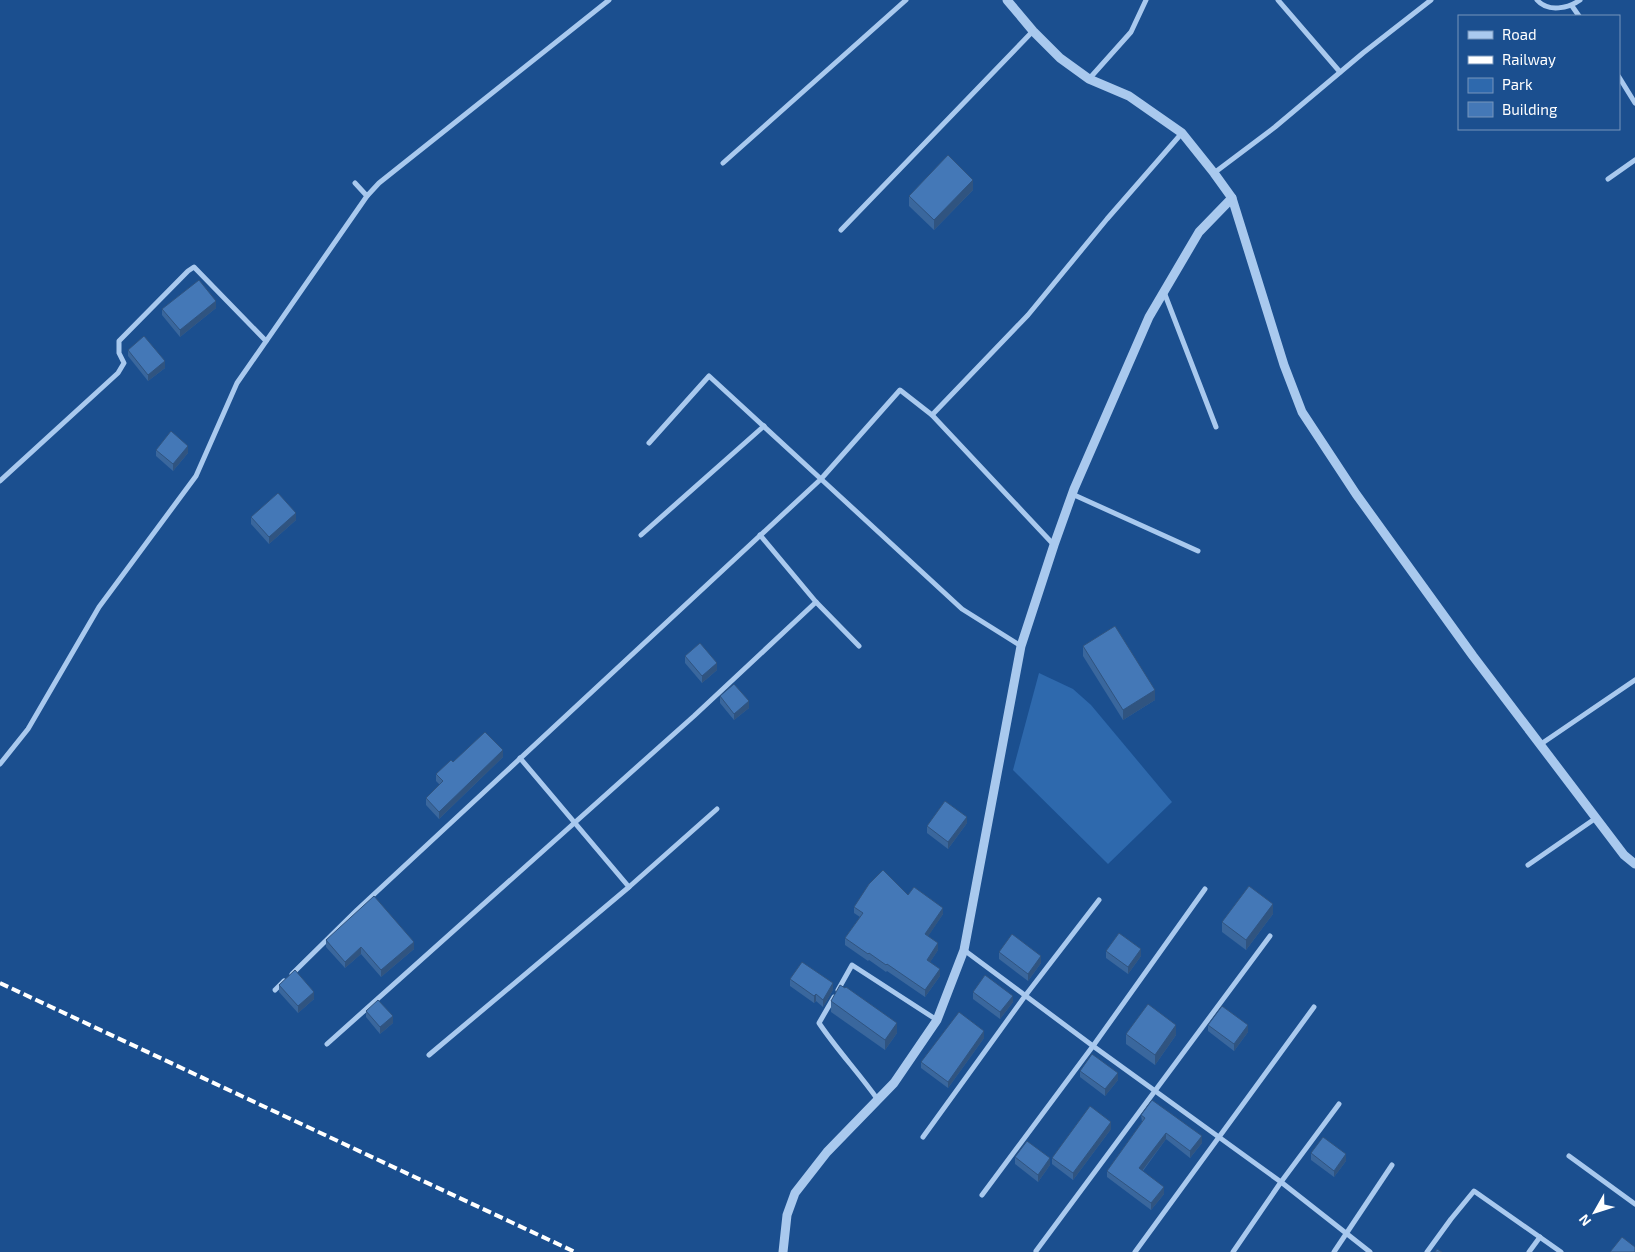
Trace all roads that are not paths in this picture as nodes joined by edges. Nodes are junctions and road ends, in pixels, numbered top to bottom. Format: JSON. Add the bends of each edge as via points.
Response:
{"nodes":[{"id":1,"x":608,"y":0,"type":"edge"},
{"id":2,"x":906,"y":0,"type":"edge"},
{"id":3,"x":1007,"y":0,"type":"edge"},
{"id":4,"x":1146,"y":0,"type":"edge"},
{"id":5,"x":1278,"y":0,"type":"edge"},
{"id":6,"x":1430,"y":0,"type":"edge"},
{"id":7,"x":1537,"y":0,"type":"edge"},
{"id":8,"x":1580,"y":0,"type":"edge"},
{"id":9,"x":1572,"y":6,"type":"junction"},
{"id":10,"x":1578,"y":15,"type":"edge"},
{"id":11,"x":1033,"y":31,"type":"junction"},
{"id":12,"x":1340,"y":72,"type":"junction"},
{"id":13,"x":1088,"y":79,"type":"junction"},
{"id":14,"x":1620,"y":79,"type":"edge"},
{"id":15,"x":1635,"y":102,"type":"edge"},
{"id":16,"x":1182,"y":133,"type":"junction"},
{"id":17,"x":1635,"y":160,"type":"edge"},
{"id":18,"x":723,"y":163,"type":"dead end"},
{"id":19,"x":1214,"y":173,"type":"junction"},
{"id":20,"x":1608,"y":180,"type":"dead end"},
{"id":21,"x":355,"y":183,"type":"dead end"},
{"id":22,"x":367,"y":196,"type":"junction"},
{"id":23,"x":1232,"y":198,"type":"junction"},
{"id":24,"x":840,"y":230,"type":"dead end"},
{"id":25,"x":1164,"y":292,"type":"junction"},
{"id":26,"x":266,"y":341,"type":"junction"},
{"id":27,"x":932,"y":415,"type":"junction"},
{"id":28,"x":764,"y":426,"type":"junction"},
{"id":29,"x":1216,"y":427,"type":"dead end"},
{"id":30,"x":649,"y":443,"type":"dead end"},
{"id":31,"x":821,"y":479,"type":"junction"},
{"id":32,"x":0,"y":481,"type":"edge"},
{"id":33,"x":1072,"y":494,"type":"junction"},
{"id":34,"x":641,"y":534,"type":"dead end"},
{"id":35,"x":760,"y":535,"type":"junction"},
{"id":36,"x":1054,"y":545,"type":"junction"},
{"id":37,"x":1198,"y":551,"type":"dead end"},
{"id":38,"x":816,"y":602,"type":"junction"},
{"id":39,"x":859,"y":646,"type":"dead end"},
{"id":40,"x":1021,"y":646,"type":"junction"},
{"id":41,"x":1635,"y":680,"type":"edge"},
{"id":42,"x":1541,"y":744,"type":"junction"},
{"id":43,"x":520,"y":758,"type":"junction"},
{"id":44,"x":0,"y":764,"type":"edge"},
{"id":45,"x":718,"y":809,"type":"dead end"},
{"id":46,"x":1596,"y":818,"type":"junction"},
{"id":47,"x":575,"y":823,"type":"junction"},
{"id":48,"x":1635,"y":864,"type":"edge"},
{"id":49,"x":1528,"y":865,"type":"dead end"},
{"id":50,"x":629,"y":887,"type":"junction"},
{"id":51,"x":1204,"y":889,"type":"dead end"},
{"id":52,"x":1098,"y":900,"type":"dead end"},
{"id":53,"x":1270,"y":936,"type":"dead end"},
{"id":54,"x":964,"y":950,"type":"junction"},
{"id":55,"x":275,"y":990,"type":"dead end"},
{"id":56,"x":1025,"y":996,"type":"junction"},
{"id":57,"x":1314,"y":1008,"type":"dead end"},
{"id":58,"x":937,"y":1020,"type":"junction"},
{"id":59,"x":327,"y":1044,"type":"dead end"},
{"id":60,"x":1093,"y":1046,"type":"junction"},
{"id":61,"x":429,"y":1055,"type":"dead end"},
{"id":62,"x":1155,"y":1092,"type":"junction"},
{"id":63,"x":878,"y":1100,"type":"junction"},
{"id":64,"x":1340,"y":1104,"type":"dead end"},
{"id":65,"x":923,"y":1136,"type":"dead end"},
{"id":66,"x":1218,"y":1137,"type":"junction"},
{"id":67,"x":1569,"y":1156,"type":"dead end"},
{"id":68,"x":1392,"y":1165,"type":"dead end"},
{"id":69,"x":1281,"y":1182,"type":"junction"},
{"id":70,"x":982,"y":1195,"type":"dead end"},
{"id":71,"x":1635,"y":1204,"type":"edge"},
{"id":72,"x":1347,"y":1234,"type":"junction"},
{"id":73,"x":1540,"y":1237,"type":"junction"},
{"id":74,"x":783,"y":1252,"type":"edge"},
{"id":75,"x":1036,"y":1252,"type":"edge"},
{"id":76,"x":1135,"y":1252,"type":"edge"},
{"id":77,"x":1232,"y":1252,"type":"edge"},
{"id":78,"x":1334,"y":1252,"type":"edge"},
{"id":79,"x":1370,"y":1252,"type":"edge"},
{"id":80,"x":1427,"y":1252,"type":"edge"},
{"id":81,"x":1530,"y":1252,"type":"edge"},
{"id":82,"x":1561,"y":1252,"type":"edge"}],
"edges":[{"from":1,"to":22,"type":"street","via":[[379,183]]},
{"from":2,"to":18,"type":"street"},
{"from":3,"to":11,"type":"street"},
{"from":4,"to":13,"type":"street","via":[[1131,32]]},
{"from":5,"to":12,"type":"street"},
{"from":6,"to":12,"type":"street"},
{"from":7,"to":9,"type":"street","via":[[1540,4],[1556,8]]},
{"from":8,"to":9,"type":"street"},
{"from":9,"to":10,"type":"street"},
{"from":11,"to":13,"type":"street","via":[[1060,58]]},
{"from":11,"to":24,"type":"street"},
{"from":12,"to":19,"type":"street"},
{"from":13,"to":16,"type":"street","via":[[1129,96]]},
{"from":14,"to":15,"type":"street"},
{"from":16,"to":19,"type":"street"},
{"from":16,"to":27,"type":"street","via":[[1028,315]]},
{"from":17,"to":20,"type":"street"},
{"from":19,"to":23,"type":"street"},
{"from":21,"to":22,"type":"street"},
{"from":22,"to":26,"type":"street"},
{"from":23,"to":25,"type":"street","via":[[1199,232]]},
{"from":23,"to":42,"type":"street","via":[[1302,412],[1356,494]]},
{"from":25,"to":29,"type":"street"},
{"from":25,"to":33,"type":"street","via":[[1149,317]]},
{"from":26,"to":32,"type":"street","via":[[194,267],[188,270],[119,341],[119,353],[124,363],[118,373]]},
{"from":26,"to":44,"type":"street","via":[[237,383],[196,476],[98,608],[28,729]]},
{"from":27,"to":31,"type":"street","via":[[900,390]]},
{"from":27,"to":36,"type":"street"},
{"from":28,"to":30,"type":"street","via":[[709,376]]},
{"from":28,"to":31,"type":"street"},
{"from":28,"to":34,"type":"street"},
{"from":31,"to":35,"type":"street"},
{"from":31,"to":40,"type":"street","via":[[962,609]]},
{"from":33,"to":36,"type":"street"},
{"from":33,"to":37,"type":"street"},
{"from":35,"to":38,"type":"street"},
{"from":35,"to":43,"type":"street"},
{"from":36,"to":40,"type":"street"},
{"from":38,"to":39,"type":"street"},
{"from":38,"to":47,"type":"street"},
{"from":40,"to":54,"type":"street"},
{"from":41,"to":42,"type":"street"},
{"from":42,"to":46,"type":"street"},
{"from":43,"to":47,"type":"street"},
{"from":43,"to":55,"type":"street"},
{"from":45,"to":50,"type":"street"},
{"from":46,"to":48,"type":"street","via":[[1624,855]]},
{"from":46,"to":49,"type":"street"},
{"from":47,"to":50,"type":"street"},
{"from":47,"to":59,"type":"street"},
{"from":50,"to":61,"type":"street"},
{"from":51,"to":60,"type":"street"},
{"from":52,"to":56,"type":"street"},
{"from":53,"to":62,"type":"street"},
{"from":54,"to":56,"type":"street"},
{"from":54,"to":58,"type":"street"},
{"from":56,"to":60,"type":"street"},
{"from":56,"to":65,"type":"street"},
{"from":57,"to":66,"type":"street"},
{"from":58,"to":63,"type":"street","via":[[894,1083]]},
{"from":58,"to":63,"type":"street","via":[[852,965],[819,1022],[833,1045]]},
{"from":60,"to":62,"type":"street"},
{"from":60,"to":70,"type":"street"},
{"from":62,"to":66,"type":"street"},
{"from":62,"to":75,"type":"street"},
{"from":63,"to":74,"type":"street","via":[[827,1152],[795,1193],[787,1215]]},
{"from":64,"to":69,"type":"street"},
{"from":66,"to":69,"type":"street"},
{"from":66,"to":76,"type":"street"},
{"from":67,"to":71,"type":"street"},
{"from":68,"to":72,"type":"street"},
{"from":69,"to":72,"type":"street"},
{"from":69,"to":77,"type":"street"},
{"from":72,"to":78,"type":"street"},
{"from":72,"to":79,"type":"street"},
{"from":73,"to":80,"type":"street","via":[[1474,1191]]},
{"from":73,"to":81,"type":"street"},
{"from":73,"to":82,"type":"street"}]}
